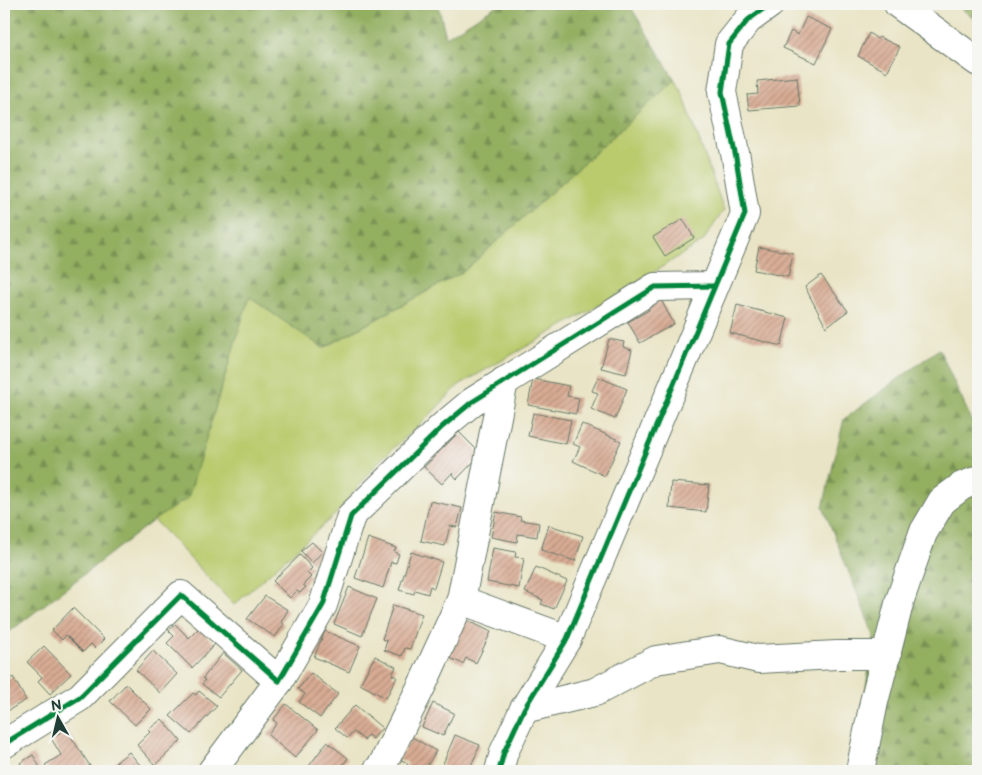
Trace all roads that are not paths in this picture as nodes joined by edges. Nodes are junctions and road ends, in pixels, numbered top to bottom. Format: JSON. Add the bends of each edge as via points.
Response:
{"nodes":[{"id":1,"x":770,"y":4,"type":"edge"},
{"id":2,"x":898,"y":4,"type":"edge"},
{"id":3,"x":978,"y":62,"type":"edge"},
{"id":4,"x":714,"y":286,"type":"junction"},
{"id":5,"x":504,"y":381,"type":"junction"},
{"id":6,"x":978,"y":480,"type":"edge"},
{"id":7,"x":460,"y":600,"type":"junction"},
{"id":8,"x":567,"y":639,"type":"junction"},
{"id":9,"x":887,"y":655,"type":"junction"},
{"id":10,"x":279,"y":681,"type":"junction"},
{"id":11,"x":524,"y":709,"type":"junction"},
{"id":12,"x":4,"y":744,"type":"edge"},
{"id":13,"x":212,"y":771,"type":"edge"},
{"id":14,"x":377,"y":771,"type":"edge"},
{"id":15,"x":499,"y":771,"type":"edge"},
{"id":16,"x":860,"y":771,"type":"edge"}],
"edges":[{"from":1,"to":4,"type":"street","via":[[748,20],[729,44],[722,92],[745,214]]},
{"from":2,"to":3,"type":"street"},
{"from":4,"to":5,"type":"street","via":[[655,287]]},
{"from":4,"to":8,"type":"street"},
{"from":5,"to":7,"type":"street"},
{"from":5,"to":10,"type":"street","via":[[442,427],[351,516],[323,605]]},
{"from":6,"to":9,"type":"street","via":[[962,486],[942,502],[923,533],[900,600]]},
{"from":7,"to":8,"type":"street"},
{"from":7,"to":14,"type":"street","via":[[424,681]]},
{"from":8,"to":11,"type":"street"},
{"from":9,"to":11,"type":"street","via":[[758,659],[720,650],[656,660],[595,692]]},
{"from":9,"to":16,"type":"street"},
{"from":10,"to":12,"type":"street","via":[[181,595],[80,697]]},
{"from":10,"to":13,"type":"street"},
{"from":11,"to":15,"type":"street"}]}
